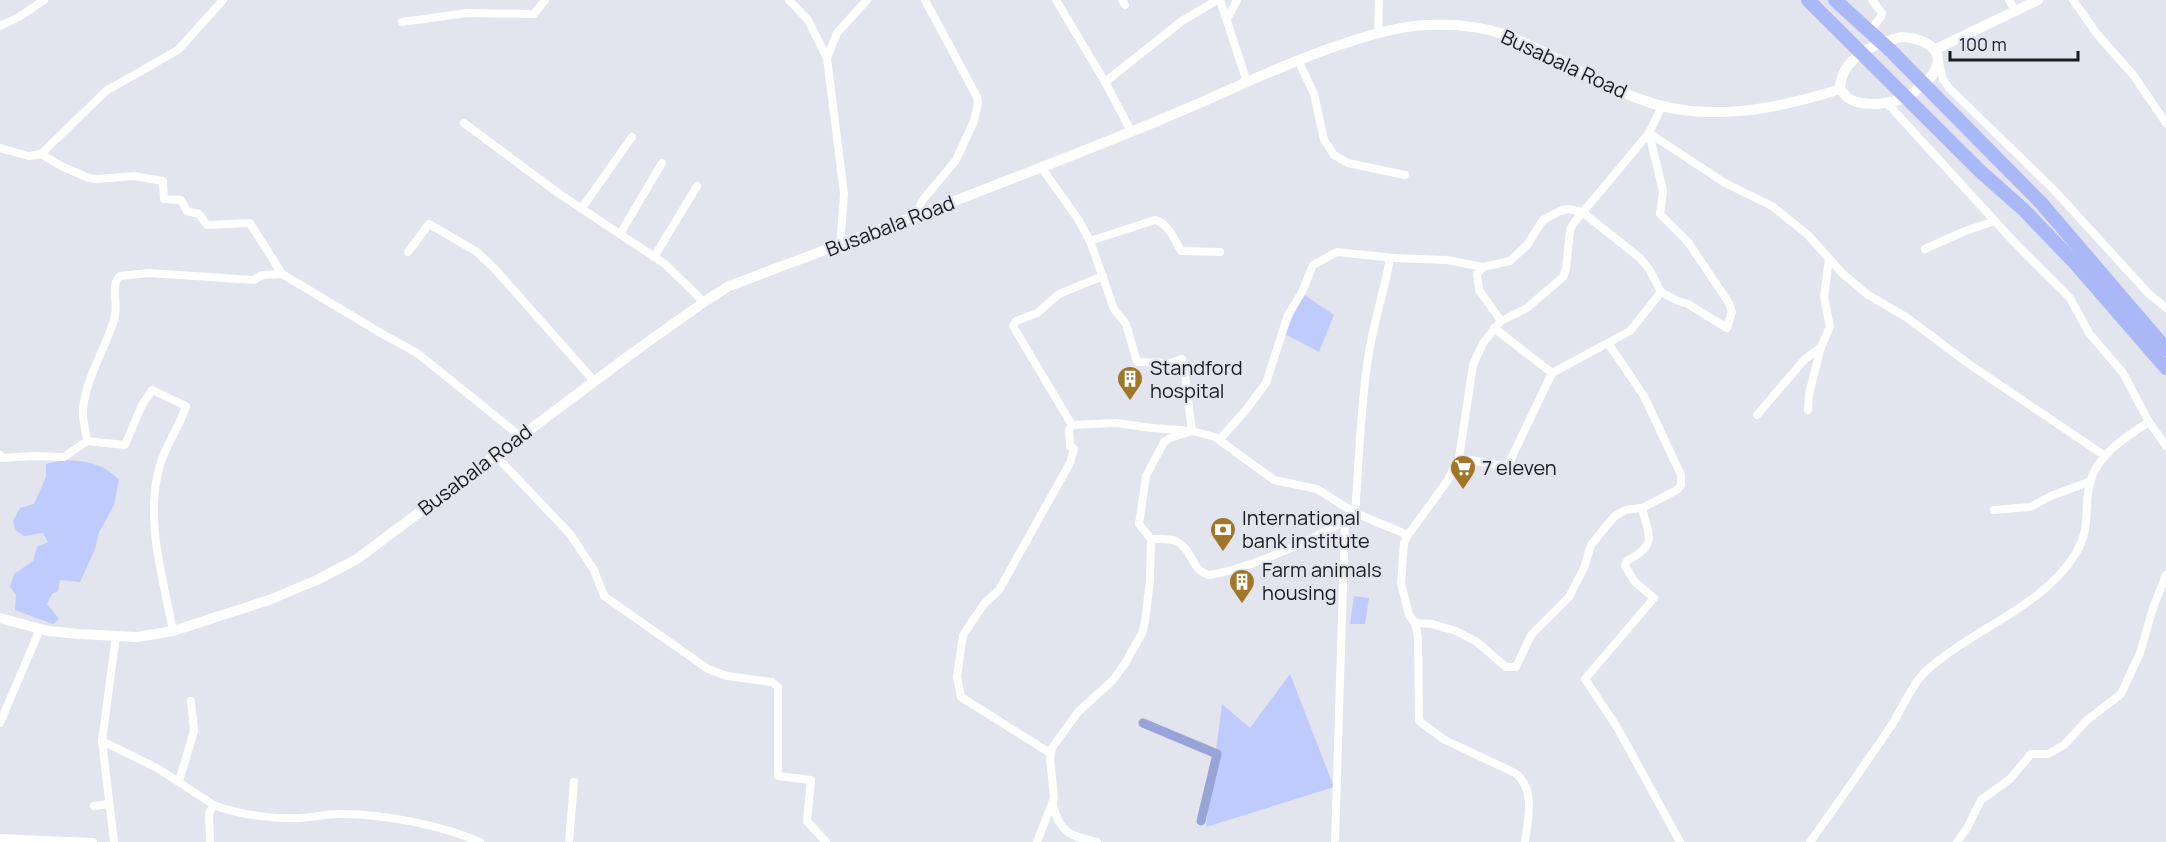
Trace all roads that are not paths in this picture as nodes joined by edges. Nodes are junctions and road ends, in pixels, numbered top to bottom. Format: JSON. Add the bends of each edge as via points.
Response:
{"nodes":[{"id":1,"x":44,"y":0,"type":"edge"},
{"id":2,"x":223,"y":0,"type":"edge"},
{"id":3,"x":545,"y":0,"type":"edge"},
{"id":4,"x":789,"y":0,"type":"edge"},
{"id":5,"x":867,"y":0,"type":"edge"},
{"id":6,"x":926,"y":0,"type":"edge"},
{"id":7,"x":1056,"y":0,"type":"edge"},
{"id":8,"x":1218,"y":0,"type":"edge"},
{"id":9,"x":1237,"y":0,"type":"edge"},
{"id":10,"x":1379,"y":0,"type":"edge"},
{"id":11,"x":1808,"y":0,"type":"edge"},
{"id":12,"x":1835,"y":0,"type":"edge"},
{"id":13,"x":1872,"y":0,"type":"edge"},
{"id":14,"x":2009,"y":0,"type":"edge"},
{"id":15,"x":2038,"y":0,"type":"edge"},
{"id":16,"x":2073,"y":0,"type":"edge"},
{"id":17,"x":2016,"y":12,"type":"junction"},
{"id":18,"x":1227,"y":20,"type":"junction"},
{"id":19,"x":402,"y":22,"type":"dead end"},
{"id":20,"x":0,"y":26,"type":"edge"},
{"id":21,"x":1869,"y":32,"type":"junction"},
{"id":22,"x":1378,"y":33,"type":"junction"},
{"id":23,"x":1881,"y":42,"type":"junction"},
{"id":24,"x":1936,"y":49,"type":"junction"},
{"id":25,"x":1861,"y":53,"type":"junction"},
{"id":26,"x":827,"y":58,"type":"junction"},
{"id":27,"x":1298,"y":60,"type":"junction"},
{"id":28,"x":1939,"y":63,"type":"junction"},
{"id":29,"x":1105,"y":82,"type":"junction"},
{"id":30,"x":1246,"y":82,"type":"junction"},
{"id":31,"x":1924,"y":84,"type":"junction"},
{"id":32,"x":1840,"y":89,"type":"junction"},
{"id":33,"x":1906,"y":98,"type":"junction"},
{"id":34,"x":1887,"y":103,"type":"junction"},
{"id":35,"x":1662,"y":106,"type":"junction"},
{"id":36,"x":464,"y":123,"type":"dead end"},
{"id":37,"x":2166,"y":123,"type":"edge"},
{"id":38,"x":1131,"y":131,"type":"junction"},
{"id":39,"x":1649,"y":133,"type":"junction"},
{"id":40,"x":632,"y":137,"type":"dead end"},
{"id":41,"x":0,"y":148,"type":"edge"},
{"id":42,"x":41,"y":154,"type":"junction"},
{"id":43,"x":662,"y":164,"type":"dead end"},
{"id":44,"x":1041,"y":167,"type":"junction"},
{"id":45,"x":1405,"y":175,"type":"dead end"},
{"id":46,"x":697,"y":186,"type":"dead end"},
{"id":47,"x":582,"y":208,"type":"junction"},
{"id":48,"x":1582,"y":212,"type":"junction"},
{"id":49,"x":915,"y":217,"type":"junction"},
{"id":50,"x":1995,"y":221,"type":"junction"},
{"id":51,"x":620,"y":234,"type":"junction"},
{"id":52,"x":1090,"y":241,"type":"junction"},
{"id":53,"x":840,"y":246,"type":"junction"},
{"id":54,"x":1925,"y":249,"type":"dead end"},
{"id":55,"x":408,"y":252,"type":"dead end"},
{"id":56,"x":1220,"y":252,"type":"dead end"},
{"id":57,"x":654,"y":257,"type":"junction"},
{"id":58,"x":1390,"y":258,"type":"junction"},
{"id":59,"x":1829,"y":259,"type":"junction"},
{"id":60,"x":1483,"y":267,"type":"junction"},
{"id":61,"x":282,"y":274,"type":"junction"},
{"id":62,"x":1103,"y":276,"type":"junction"},
{"id":63,"x":1661,"y":292,"type":"junction"},
{"id":64,"x":704,"y":302,"type":"junction"},
{"id":65,"x":2165,"y":304,"type":"edge"},
{"id":66,"x":1501,"y":321,"type":"junction"},
{"id":67,"x":1494,"y":328,"type":"junction"},
{"id":68,"x":1608,"y":343,"type":"junction"},
{"id":69,"x":1821,"y":347,"type":"junction"},
{"id":70,"x":2166,"y":349,"type":"edge"},
{"id":71,"x":2166,"y":368,"type":"edge"},
{"id":72,"x":1552,"y":373,"type":"junction"},
{"id":73,"x":594,"y":381,"type":"junction"},
{"id":74,"x":1808,"y":410,"type":"dead end"},
{"id":75,"x":1757,"y":415,"type":"dead end"},
{"id":76,"x":2149,"y":422,"type":"junction"},
{"id":77,"x":1072,"y":425,"type":"junction"},
{"id":78,"x":1192,"y":431,"type":"junction"},
{"id":79,"x":520,"y":436,"type":"junction"},
{"id":80,"x":1220,"y":439,"type":"junction"},
{"id":81,"x":87,"y":441,"type":"junction"},
{"id":82,"x":2166,"y":446,"type":"edge"},
{"id":83,"x":495,"y":455,"type":"junction"},
{"id":84,"x":2105,"y":456,"type":"junction"},
{"id":85,"x":1459,"y":458,"type":"junction"},
{"id":86,"x":0,"y":459,"type":"edge"},
{"id":87,"x":2091,"y":481,"type":"junction"},
{"id":88,"x":1642,"y":508,"type":"junction"},
{"id":89,"x":1994,"y":510,"type":"dead end"},
{"id":90,"x":1355,"y":513,"type":"junction"},
{"id":91,"x":1345,"y":520,"type":"junction"},
{"id":92,"x":1408,"y":535,"type":"junction"},
{"id":93,"x":1151,"y":539,"type":"junction"},
{"id":94,"x":2166,"y":575,"type":"edge"},
{"id":95,"x":0,"y":618,"type":"edge"},
{"id":96,"x":1415,"y":623,"type":"junction"},
{"id":97,"x":39,"y":629,"type":"junction"},
{"id":98,"x":173,"y":631,"type":"junction"},
{"id":99,"x":116,"y":636,"type":"junction"},
{"id":100,"x":191,"y":701,"type":"dead end"},
{"id":101,"x":0,"y":723,"type":"edge"},
{"id":102,"x":102,"y":741,"type":"junction"},
{"id":103,"x":1050,"y":753,"type":"junction"},
{"id":104,"x":179,"y":781,"type":"junction"},
{"id":105,"x":574,"y":782,"type":"dead end"},
{"id":106,"x":1053,"y":803,"type":"junction"},
{"id":107,"x":109,"y":804,"type":"junction"},
{"id":108,"x":214,"y":805,"type":"junction"},
{"id":109,"x":94,"y":806,"type":"dead end"},
{"id":110,"x":0,"y":838,"type":"edge"},
{"id":111,"x":93,"y":842,"type":"edge"},
{"id":112,"x":114,"y":842,"type":"edge"},
{"id":113,"x":210,"y":842,"type":"edge"},
{"id":114,"x":480,"y":842,"type":"edge"},
{"id":115,"x":569,"y":842,"type":"edge"},
{"id":116,"x":826,"y":842,"type":"edge"},
{"id":117,"x":1037,"y":842,"type":"edge"},
{"id":118,"x":1097,"y":842,"type":"edge"},
{"id":119,"x":1335,"y":842,"type":"edge"},
{"id":120,"x":1525,"y":842,"type":"edge"},
{"id":121,"x":1680,"y":842,"type":"edge"},
{"id":122,"x":1810,"y":842,"type":"edge"},
{"id":123,"x":1957,"y":842,"type":"edge"}],
"edges":[{"from":1,"to":20,"type":"street"},
{"from":2,"to":42,"type":"street","via":[[178,51],[106,91]]},
{"from":3,"to":19,"type":"street","via":[[534,14],[467,13]]},
{"from":4,"to":26,"type":"street","via":[[808,20]]},
{"from":5,"to":26,"type":"street","via":[[837,33]]},
{"from":6,"to":49,"type":"street","via":[[978,103],[956,160],[922,201]]},
{"from":7,"to":29,"type":"street"},
{"from":8,"to":18,"type":"street"},
{"from":8,"to":29,"type":"street","via":[[1182,21]]},
{"from":9,"to":18,"type":"street"},
{"from":10,"to":22,"type":"street"},
{"from":11,"to":25,"type":"highway"},
{"from":12,"to":21,"type":"highway"},
{"from":13,"to":21,"type":"street","via":[[1882,13]]},
{"from":14,"to":17,"type":"street"},
{"from":15,"to":17,"type":"street"},
{"from":16,"to":37,"type":"street"},
{"from":17,"to":24,"type":"street"},
{"from":18,"to":30,"type":"street"},
{"from":21,"to":23,"type":"highway"},
{"from":22,"to":27,"type":"street","name":"Busabala Road"},
{"from":22,"to":35,"type":"street","name":"Busabala Road","via":[[1427,25],[1489,30],[1516,39],[1613,88]]},
{"from":23,"to":24,"type":"street","via":[[1914,38]]},
{"from":23,"to":25,"type":"street"},
{"from":23,"to":31,"type":"highway"},
{"from":24,"to":28,"type":"street"},
{"from":25,"to":32,"type":"street","via":[[1840,77]]},
{"from":25,"to":33,"type":"highway"},
{"from":26,"to":53,"type":"street","via":[[844,194]]},
{"from":27,"to":30,"type":"street","name":"Busabala Road"},
{"from":27,"to":45,"type":"street","via":[[1314,94],[1324,140],[1334,155],[1348,163]]},
{"from":28,"to":31,"type":"street"},
{"from":28,"to":65,"type":"street","via":[[1949,88],[2053,189],[2149,294]]},
{"from":29,"to":38,"type":"street"},
{"from":30,"to":38,"type":"street","name":"Busabala Road"},
{"from":31,"to":33,"type":"street"},
{"from":31,"to":70,"type":"highway","via":[[2042,204]]},
{"from":32,"to":34,"type":"street","via":[[1850,100]]},
{"from":32,"to":35,"type":"street","name":"Busabala Road","via":[[1755,110],[1699,111]]},
{"from":33,"to":34,"type":"street"},
{"from":33,"to":71,"type":"highway","via":[[2024,210]]},
{"from":34,"to":50,"type":"street"},
{"from":35,"to":39,"type":"street"},
{"from":36,"to":47,"type":"street"},
{"from":38,"to":44,"type":"street","name":"Busabala Road"},
{"from":39,"to":48,"type":"street"},
{"from":39,"to":59,"type":"street","via":[[1725,183],[1772,206],[1808,235]]},
{"from":39,"to":63,"type":"street","via":[[1663,191],[1660,213],[1688,242],[1730,303],[1732,312],[1727,328]]},
{"from":40,"to":47,"type":"street"},
{"from":41,"to":42,"type":"street","via":[[29,156]]},
{"from":42,"to":61,"type":"street","via":[[89,178],[134,176],[162,182],[164,199],[181,200],[187,211],[199,214],[207,225],[250,223]]},
{"from":43,"to":51,"type":"street"},
{"from":44,"to":49,"type":"street","name":"Busabala Road"},
{"from":44,"to":52,"type":"street"},
{"from":46,"to":57,"type":"street"},
{"from":47,"to":51,"type":"street"},
{"from":48,"to":60,"type":"street","via":[[1568,209],[1553,214],[1543,220],[1527,245],[1510,261]]},
{"from":48,"to":63,"type":"street","via":[[1643,261]]},
{"from":48,"to":66,"type":"street","via":[[1570,230],[1563,277],[1527,308]]},
{"from":49,"to":53,"type":"street","name":"Busabala Road"},
{"from":50,"to":54,"type":"street"},
{"from":50,"to":76,"type":"street","via":[[2070,298],[2089,333],[2123,373]]},
{"from":51,"to":57,"type":"street"},
{"from":52,"to":56,"type":"street","via":[[1155,220],[1166,226],[1182,250]]},
{"from":52,"to":62,"type":"street"},
{"from":53,"to":64,"type":"street","name":"Busabala Road","via":[[729,286]]},
{"from":55,"to":73,"type":"street","via":[[429,224],[477,252]]},
{"from":57,"to":64,"type":"street"},
{"from":58,"to":60,"type":"street","via":[[1447,260]]},
{"from":58,"to":80,"type":"street","via":[[1337,252],[1313,265],[1288,315],[1266,383]]},
{"from":58,"to":90,"type":"street","via":[[1366,366]]},
{"from":59,"to":69,"type":"street","via":[[1824,297],[1830,327]]},
{"from":59,"to":84,"type":"street","via":[[1868,295],[1906,317]]},
{"from":60,"to":66,"type":"street","via":[[1477,274],[1479,290]]},
{"from":61,"to":79,"type":"street","via":[[417,353]]},
{"from":61,"to":81,"type":"street","via":[[262,275],[254,280],[149,273],[117,278],[116,313],[83,408]]},
{"from":62,"to":77,"type":"street","via":[[1059,294],[1037,313],[1013,326]]},
{"from":62,"to":78,"type":"street","via":[[1114,309],[1126,324],[1137,362],[1170,363],[1182,359]]},
{"from":63,"to":68,"type":"street","via":[[1635,326]]},
{"from":64,"to":73,"type":"street","name":"Busabala Road"},
{"from":66,"to":67,"type":"street"},
{"from":67,"to":72,"type":"street"},
{"from":67,"to":85,"type":"street","via":[[1473,365]]},
{"from":68,"to":72,"type":"street"},
{"from":68,"to":88,"type":"street","via":[[1644,396],[1681,475],[1677,490]]},
{"from":69,"to":74,"type":"street"},
{"from":69,"to":75,"type":"street","via":[[1798,367]]},
{"from":72,"to":85,"type":"street","via":[[1509,463],[1504,466]]},
{"from":73,"to":79,"type":"street","name":"Busabala Road"},
{"from":76,"to":82,"type":"street"},
{"from":76,"to":84,"type":"street"},
{"from":77,"to":78,"type":"street","via":[[1116,423]]},
{"from":77,"to":103,"type":"street","via":[[1069,439],[1074,449],[1070,464],[999,590],[965,631],[957,677],[961,697]]},
{"from":78,"to":80,"type":"street"},
{"from":78,"to":93,"type":"street","via":[[1164,442],[1146,476],[1139,524]]},
{"from":79,"to":83,"type":"street","name":"Busabala Road"},
{"from":80,"to":90,"type":"street","via":[[1274,480],[1317,489]]},
{"from":81,"to":86,"type":"street","via":[[64,457]]},
{"from":81,"to":98,"type":"street","via":[[125,445],[152,390],[186,406],[160,466],[153,504]]},
{"from":83,"to":98,"type":"street","name":"Busabala Road","via":[[357,559],[270,600]]},
{"from":83,"to":116,"type":"street","via":[[570,534],[594,570],[604,596],[708,669],[772,682],[778,687],[778,776],[811,780],[807,821]]},
{"from":84,"to":87,"type":"street"},
{"from":85,"to":92,"type":"street"},
{"from":87,"to":89,"type":"street","via":[[2030,507]]},
{"from":87,"to":122,"type":"street","via":[[2087,526],[2076,554],[2031,600],[1922,675]]},
{"from":88,"to":96,"type":"street","via":[[1615,516],[1591,545],[1569,597],[1531,634],[1516,667],[1506,667],[1477,642],[1456,631]]},
{"from":88,"to":121,"type":"street","via":[[1650,538],[1646,549],[1625,566],[1635,582],[1654,598],[1585,679],[1617,727]]},
{"from":90,"to":91,"type":"street"},
{"from":90,"to":92,"type":"street"},
{"from":91,"to":93,"type":"street","via":[[1285,550],[1210,575],[1201,573],[1177,541]]},
{"from":91,"to":119,"type":"street"},
{"from":92,"to":96,"type":"street","via":[[1401,556],[1401,583],[1409,615]]},
{"from":93,"to":103,"type":"street","via":[[1150,580],[1139,641],[1113,680],[1078,712]]},
{"from":94,"to":123,"type":"street","via":[[2140,653],[2121,694],[2087,720],[2064,745],[2048,754],[2031,754],[2010,779],[1981,800]]},
{"from":95,"to":97,"type":"street","name":"Busabala Road"},
{"from":96,"to":120,"type":"street","via":[[1419,722],[1445,740],[1524,780],[1529,802]]},
{"from":97,"to":99,"type":"street","name":"Busabala Road"},
{"from":97,"to":101,"type":"street"},
{"from":98,"to":99,"type":"street","name":"Busabala Road"},
{"from":99,"to":102,"type":"street"},
{"from":100,"to":104,"type":"street","via":[[194,731]]},
{"from":102,"to":104,"type":"street"},
{"from":102,"to":107,"type":"street"},
{"from":103,"to":106,"type":"street"},
{"from":104,"to":108,"type":"street"},
{"from":105,"to":115,"type":"street"},
{"from":106,"to":117,"type":"street"},
{"from":106,"to":118,"type":"street","via":[[1061,827]]},
{"from":107,"to":109,"type":"street"},
{"from":107,"to":112,"type":"street"},
{"from":108,"to":113,"type":"street","via":[[209,813]]},
{"from":108,"to":114,"type":"street","via":[[247,814],[297,818],[372,815],[456,832]]},
{"from":110,"to":111,"type":"street"}]}
